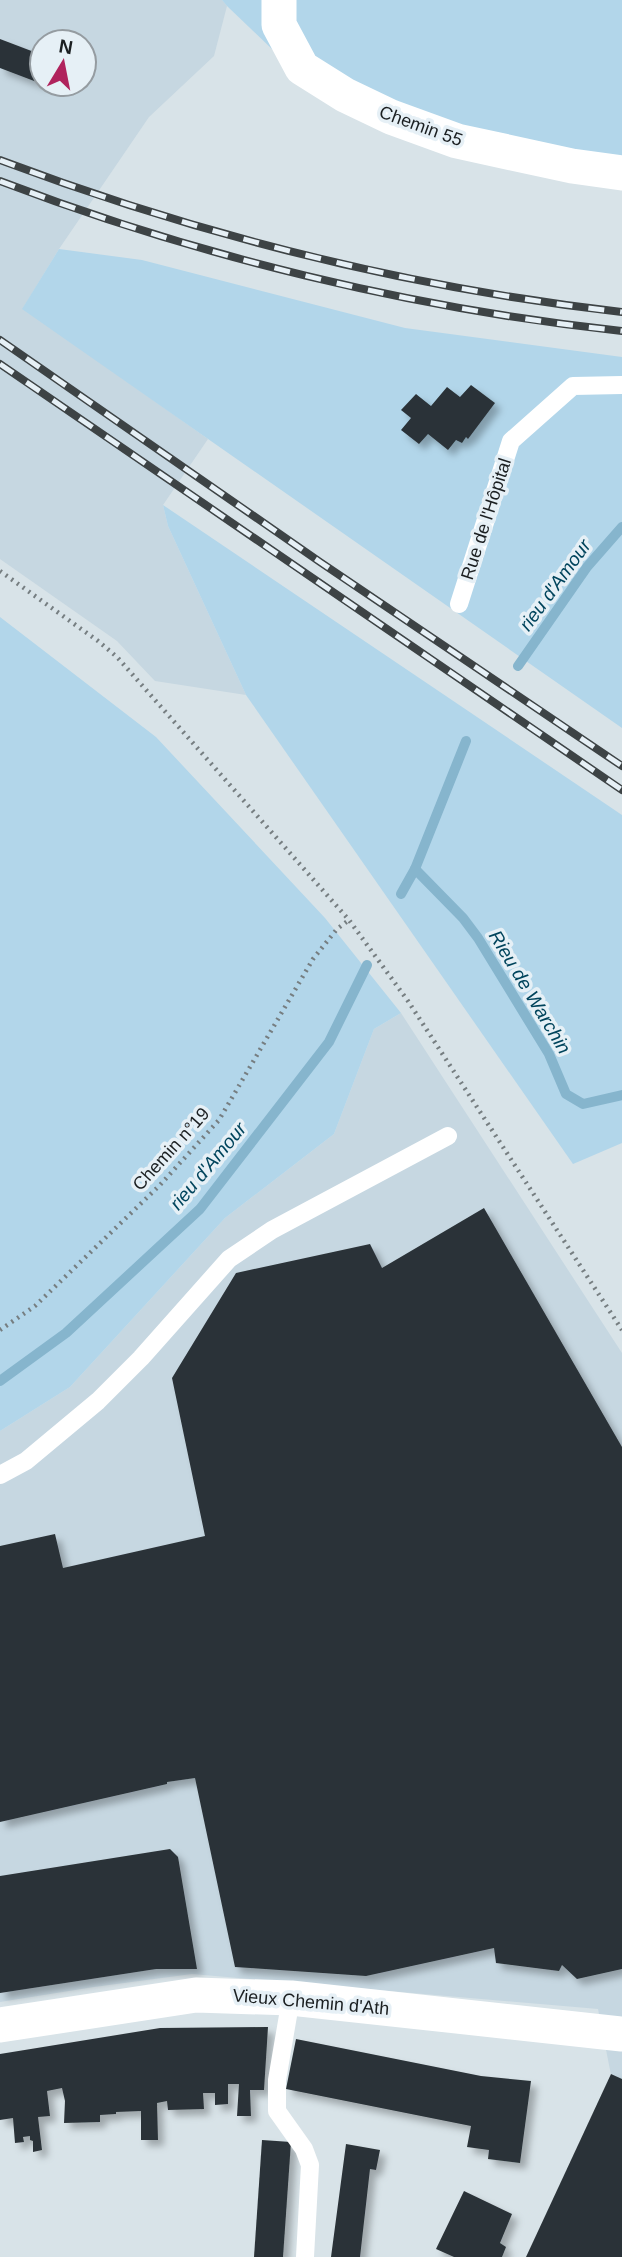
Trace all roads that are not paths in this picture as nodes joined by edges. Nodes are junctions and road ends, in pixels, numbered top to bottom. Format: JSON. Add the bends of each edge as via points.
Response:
{"nodes":[{"id":1,"x":279,"y":0,"type":"edge"},
{"id":2,"x":622,"y":173,"type":"edge"},
{"id":3,"x":622,"y":385,"type":"edge"},
{"id":4,"x":459,"y":604,"type":"dead end"},
{"id":5,"x":448,"y":1136,"type":"dead end"},
{"id":6,"x":0,"y":1475,"type":"edge"},
{"id":7,"x":292,"y":1998,"type":"junction"},
{"id":8,"x":0,"y":2025,"type":"edge"},
{"id":9,"x":622,"y":2034,"type":"edge"},
{"id":10,"x":305,"y":2257,"type":"edge"}],
"edges":[{"from":1,"to":2,"type":"street","name":"Chemin 55","via":[[279,25],[302,68],[345,95],[457,141]]},
{"from":3,"to":4,"type":"lane","name":"Rue de l'Hôpital","via":[[573,386],[511,441]]},
{"from":5,"to":6,"type":"lane","via":[[272,1230],[229,1259],[98,1401],[26,1461]]},
{"from":7,"to":8,"type":"street","name":"Vieux Chemin d'Ath","via":[[196,1995]]},
{"from":7,"to":9,"type":"street","name":"Vieux Chemin d'Ath"},
{"from":7,"to":10,"type":"lane","via":[[276,2080],[277,2111],[310,2165]]}]}
